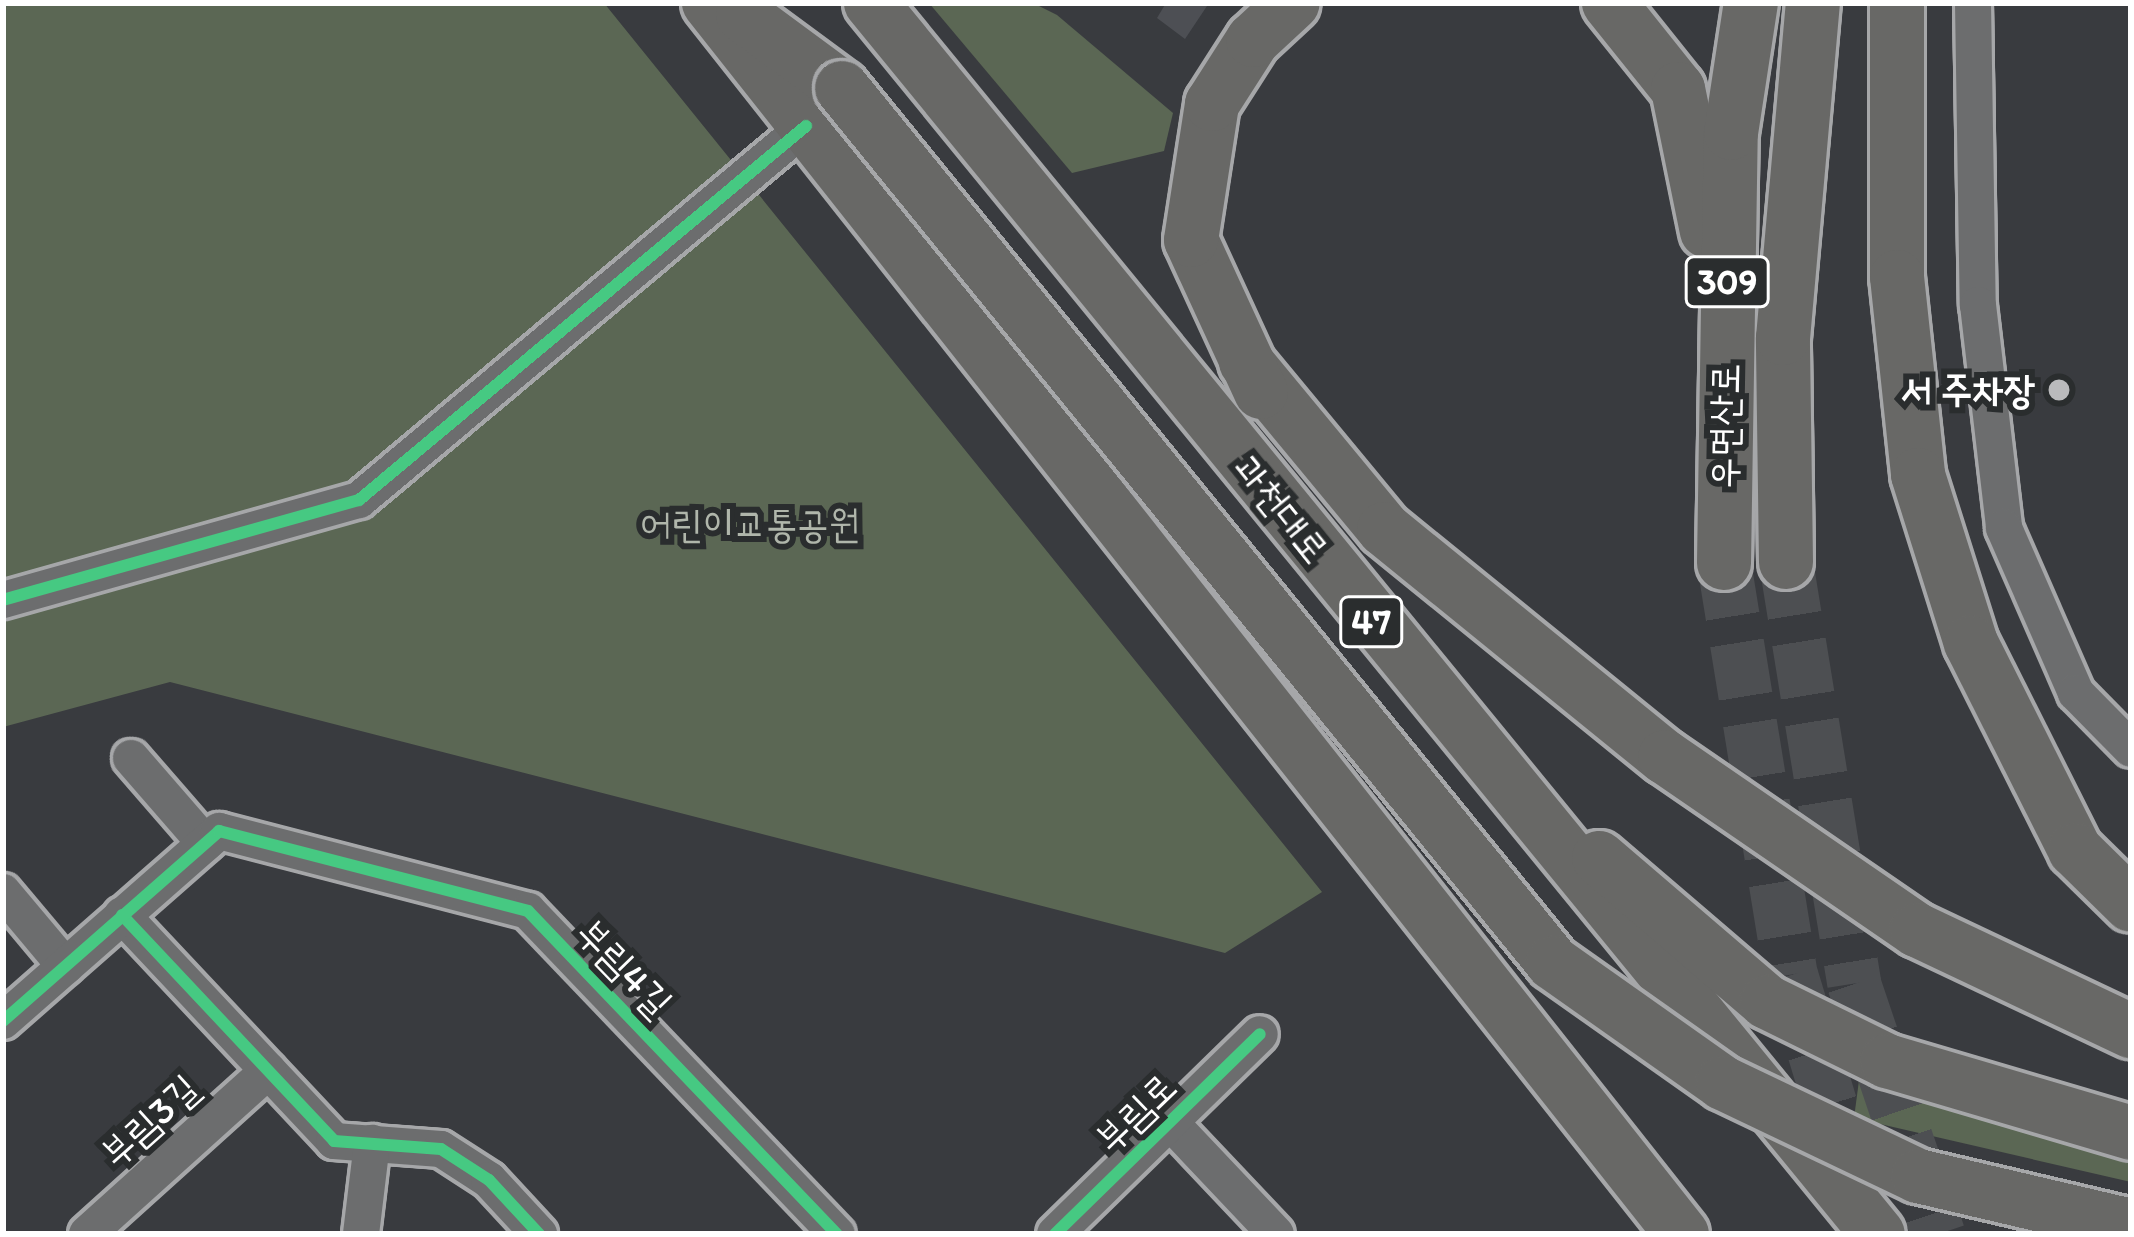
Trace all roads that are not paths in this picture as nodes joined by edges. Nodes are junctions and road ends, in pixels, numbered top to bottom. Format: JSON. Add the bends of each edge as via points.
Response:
{"nodes":[{"id":1,"x":709,"y":3,"type":"edge"},
{"id":2,"x":726,"y":3,"type":"edge"},
{"id":3,"x":871,"y":3,"type":"edge"},
{"id":4,"x":1293,"y":3,"type":"edge"},
{"id":5,"x":1609,"y":3,"type":"edge"},
{"id":6,"x":1751,"y":3,"type":"edge"},
{"id":7,"x":1813,"y":3,"type":"edge"},
{"id":8,"x":1897,"y":3,"type":"edge"},
{"id":9,"x":1973,"y":3,"type":"edge"},
{"id":10,"x":824,"y":107,"type":"junction"},
{"id":11,"x":1726,"y":322,"type":"junction"},
{"id":12,"x":1246,"y":362,"type":"junction"},
{"id":13,"x":1724,"y":562,"type":"tunnel mouth"},
{"id":14,"x":1786,"y":562,"type":"tunnel mouth"},
{"id":15,"x":3,"y":600,"type":"edge"},
{"id":16,"x":1390,"y":645,"type":"junction"},
{"id":17,"x":2131,"y":749,"type":"edge"},
{"id":18,"x":131,"y":758,"type":"dead end"},
{"id":19,"x":1536,"y":809,"type":"junction"},
{"id":20,"x":205,"y":843,"type":"junction"},
{"id":21,"x":3,"y":892,"type":"edge"},
{"id":22,"x":2131,"y":905,"type":"edge"},
{"id":23,"x":122,"y":915,"type":"junction"},
{"id":24,"x":65,"y":966,"type":"junction"},
{"id":25,"x":3,"y":1021,"type":"edge"},
{"id":26,"x":2131,"y":1031,"type":"edge"},
{"id":27,"x":1260,"y":1034,"type":"dead end"},
{"id":28,"x":268,"y":1071,"type":"junction"},
{"id":29,"x":1170,"y":1123,"type":"junction"},
{"id":30,"x":2131,"y":1133,"type":"edge"},
{"id":31,"x":372,"y":1143,"type":"junction"},
{"id":32,"x":2131,"y":1226,"type":"edge"},
{"id":33,"x":87,"y":1234,"type":"edge"},
{"id":34,"x":361,"y":1234,"type":"edge"},
{"id":35,"x":538,"y":1234,"type":"edge"},
{"id":36,"x":837,"y":1234,"type":"edge"},
{"id":37,"x":1055,"y":1234,"type":"edge"},
{"id":38,"x":1276,"y":1234,"type":"edge"},
{"id":39,"x":1682,"y":1234,"type":"edge"},
{"id":40,"x":1878,"y":1234,"type":"edge"}],
"edges":[{"from":1,"to":10,"type":"highway"},
{"from":2,"to":10,"type":"highway"},
{"from":3,"to":16,"type":"highway","name":"과천대로","number":"47"},
{"from":4,"to":12,"type":"highway","via":[[1253,40],[1212,104],[1191,240]]},
{"from":5,"to":11,"type":"highway","via":[[1678,89]]},
{"from":6,"to":11,"type":"highway","name":"우면산로","number":"309","via":[[1731,133]]},
{"from":7,"to":14,"type":"highway","name":"우면산로","number":"309","via":[[1783,338]]},
{"from":8,"to":22,"type":"highway","via":[[1897,278],[1918,475],[1971,644],[2075,850]]},
{"from":9,"to":17,"type":"street","via":[[1978,305],[2003,529],[2076,693]]},
{"from":10,"to":15,"type":"street","via":[[359,500]]},
{"from":10,"to":32,"type":"highway","bridge":true,"via":[[1553,963],[1724,1083],[1918,1176]]},
{"from":10,"to":39,"type":"highway"},
{"from":11,"to":13,"type":"highway","name":"우면산로","number":"309"},
{"from":12,"to":16,"type":"highway"},
{"from":12,"to":26,"type":"highway","via":[[1384,530],[1665,758],[1917,930]]},
{"from":16,"to":19,"type":"highway","name":"과천대로","number":"47"},
{"from":18,"to":20,"type":"street"},
{"from":19,"to":30,"type":"highway","via":[[1767,1002],[1887,1061]]},
{"from":19,"to":40,"type":"highway","name":"과천대로","number":"47"},
{"from":20,"to":23,"type":"street"},
{"from":20,"to":36,"type":"street","name":"부림4길","via":[[218,831],[528,911]]},
{"from":21,"to":24,"type":"street"},
{"from":23,"to":24,"type":"street"},
{"from":23,"to":28,"type":"street"},
{"from":24,"to":25,"type":"street"},
{"from":27,"to":29,"type":"street","name":"부림로"},
{"from":28,"to":31,"type":"street","via":[[334,1141]]},
{"from":28,"to":33,"type":"street","name":"부림3길"},
{"from":29,"to":37,"type":"street","name":"부림로"},
{"from":29,"to":38,"type":"street","name":"부림로"},
{"from":31,"to":34,"type":"street"},
{"from":31,"to":35,"type":"street","via":[[441,1149],[489,1180]]}]}
